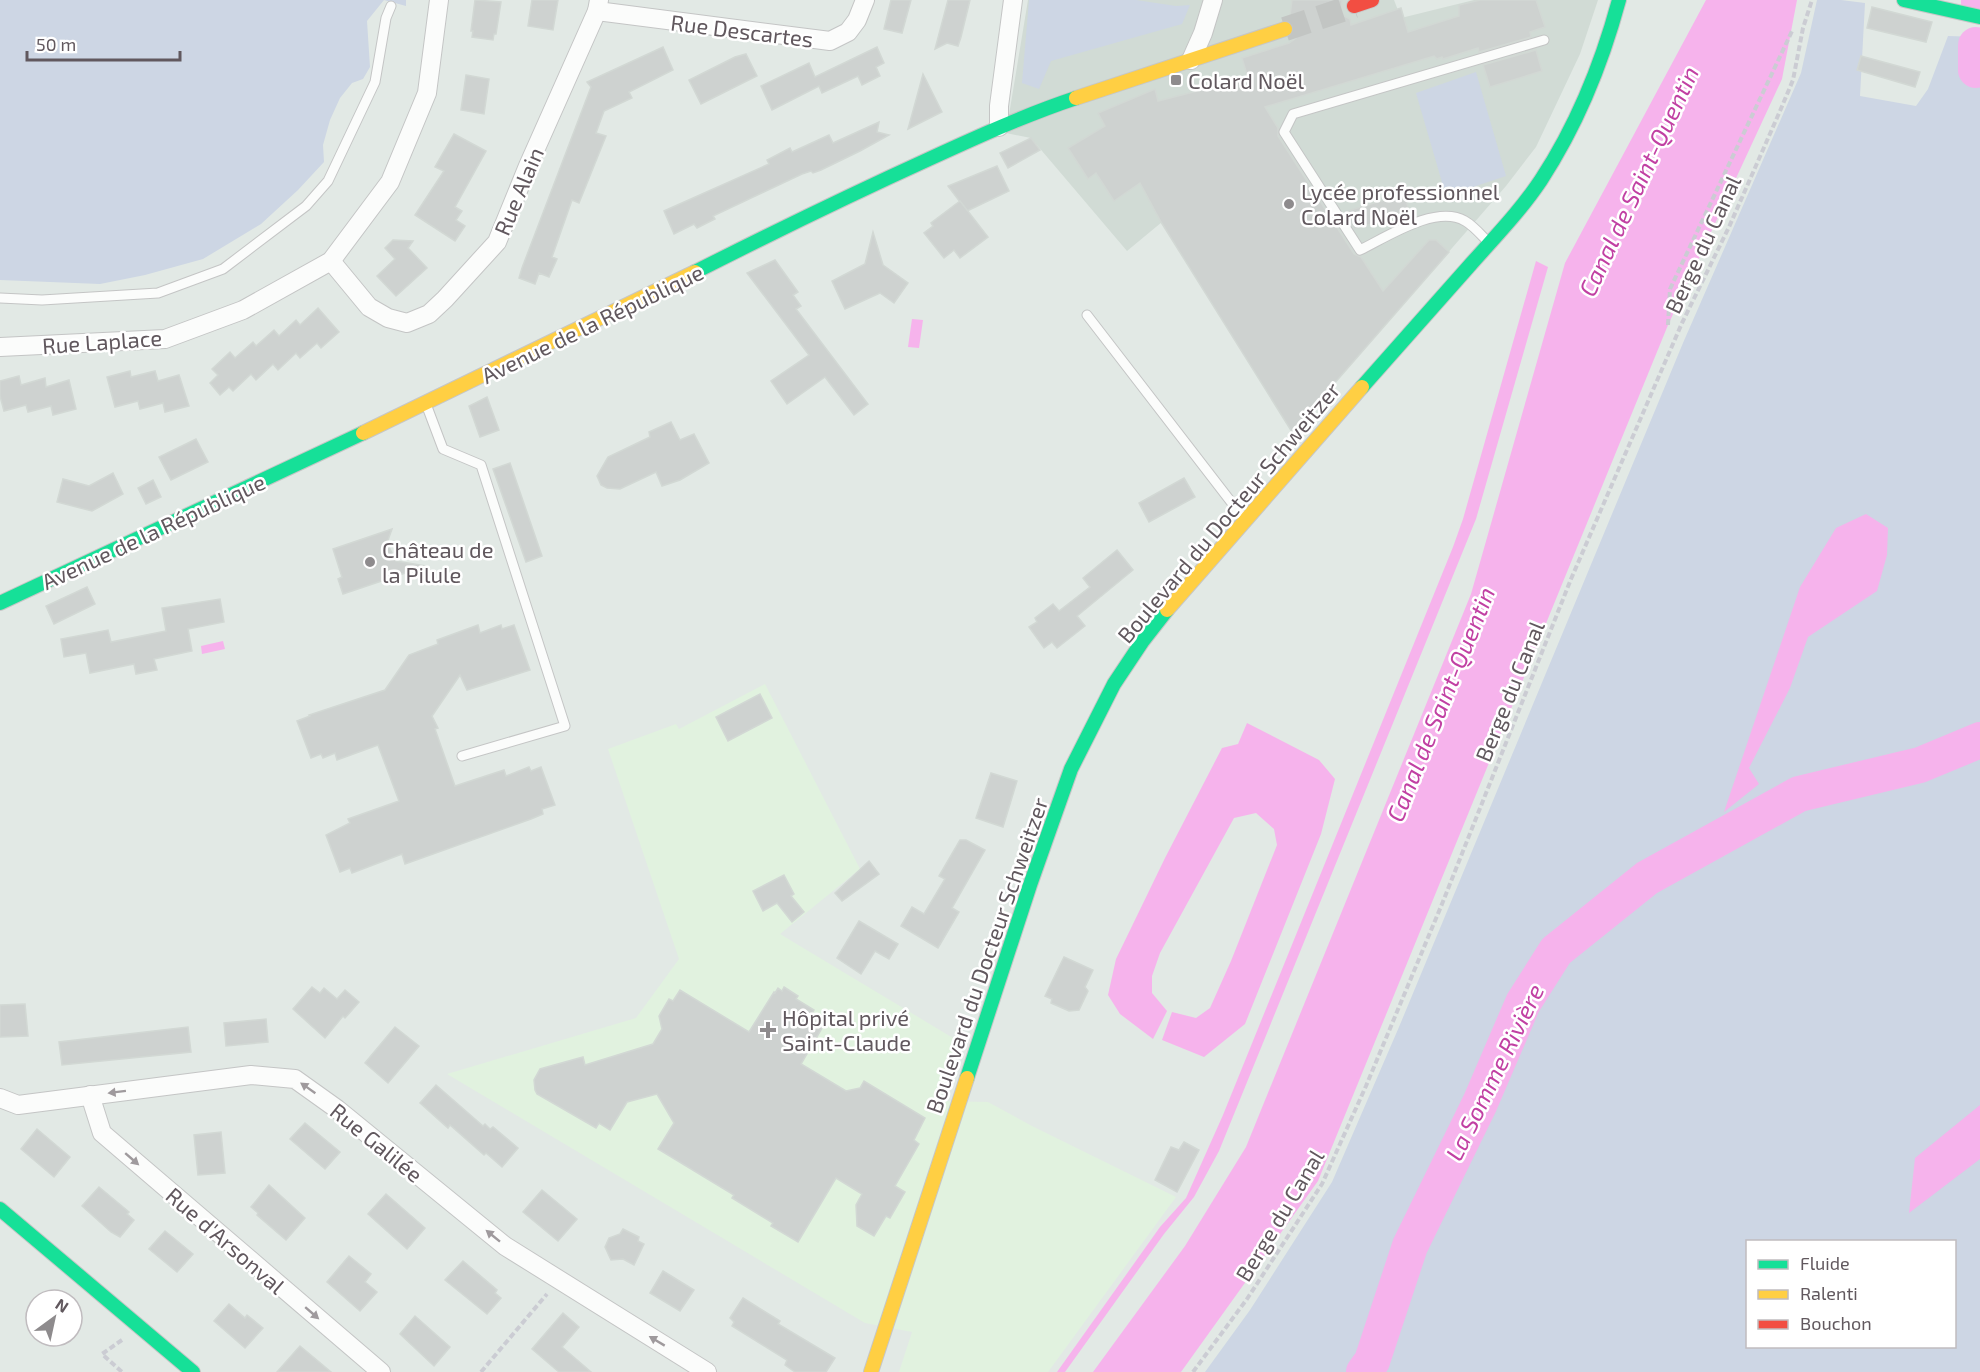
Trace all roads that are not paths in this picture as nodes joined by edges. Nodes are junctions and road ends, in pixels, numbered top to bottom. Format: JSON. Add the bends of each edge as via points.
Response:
{"nodes":[{"id":1,"x":439,"y":0,"type":"edge"},
{"id":2,"x":865,"y":0,"type":"edge"},
{"id":3,"x":1013,"y":0,"type":"edge"},
{"id":4,"x":1213,"y":0,"type":"edge"},
{"id":5,"x":1372,"y":0,"type":"edge"},
{"id":6,"x":1619,"y":0,"type":"edge"},
{"id":7,"x":1904,"y":0,"type":"edge"},
{"id":8,"x":391,"y":6,"type":"dead end"},
{"id":9,"x":598,"y":6,"type":"edge"},
{"id":10,"x":1354,"y":6,"type":"dead end"},
{"id":11,"x":1980,"y":17,"type":"edge"},
{"id":12,"x":1285,"y":29,"type":"tunnel mouth"},
{"id":13,"x":1544,"y":40,"type":"dead end"},
{"id":14,"x":1191,"y":60,"type":"junction"},
{"id":15,"x":999,"y":127,"type":"junction"},
{"id":16,"x":1489,"y":243,"type":"junction"},
{"id":17,"x":331,"y":261,"type":"junction"},
{"id":18,"x":0,"y":298,"type":"edge"},
{"id":19,"x":1087,"y":315,"type":"dead end"},
{"id":20,"x":0,"y":347,"type":"edge"},
{"id":21,"x":426,"y":404,"type":"junction"},
{"id":22,"x":1245,"y":520,"type":"junction"},
{"id":23,"x":0,"y":603,"type":"edge"},
{"id":24,"x":462,"y":756,"type":"dead end"},
{"id":25,"x":90,"y":1095,"type":"junction"},
{"id":26,"x":0,"y":1098,"type":"edge"},
{"id":27,"x":0,"y":1209,"type":"edge"},
{"id":28,"x":193,"y":1372,"type":"edge"},
{"id":29,"x":381,"y":1372,"type":"edge"},
{"id":30,"x":707,"y":1372,"type":"edge"},
{"id":31,"x":871,"y":1372,"type":"edge"}],
"edges":[{"from":1,"to":17,"type":"street","name":"Rue Laplace","via":[[427,93],[390,182]]},
{"from":2,"to":9,"type":"street","name":"Rue Descartes","via":[[848,32],[830,41]]},
{"from":3,"to":15,"type":"street"},
{"from":4,"to":14,"type":"street"},
{"from":5,"to":10,"type":"street"},
{"from":6,"to":16,"type":"street","name":"Boulevard du Docteur Schweitzer","via":[[1609,40],[1578,115],[1540,181]]},
{"from":7,"to":11,"type":"street"},
{"from":8,"to":18,"type":"lane","via":[[375,82],[328,181],[306,206],[223,270],[158,293],[42,300]]},
{"from":9,"to":17,"type":"street","name":"Rue Alain","via":[[497,242],[445,299],[429,314],[407,323],[388,318],[369,307]]},
{"from":12,"to":14,"type":"street","name":"Avenue de la République"},
{"from":13,"to":16,"type":"lane","via":[[1293,114],[1284,132],[1360,250],[1429,218],[1445,216],[1465,220]]},
{"from":14,"to":15,"type":"street","name":"Avenue de la République"},
{"from":15,"to":21,"type":"street","name":"Avenue de la République"},
{"from":16,"to":22,"type":"street","name":"Boulevard du Docteur Schweitzer"},
{"from":17,"to":20,"type":"street","name":"Rue Laplace","via":[[243,310],[165,339]]},
{"from":19,"to":22,"type":"lane"},
{"from":21,"to":23,"type":"street","name":"Avenue de la République"},
{"from":21,"to":24,"type":"lane","via":[[443,449],[481,465],[565,726]]},
{"from":22,"to":31,"type":"street","name":"Boulevard du Docteur Schweitzer","via":[[1142,642],[1114,684],[1071,769]]},
{"from":25,"to":26,"type":"street","name":"Rue Galilée","via":[[18,1105]]},
{"from":25,"to":29,"type":"street","name":"Rue d'Arsonval","one_way":true,"via":[[102,1133]]},
{"from":30,"to":25,"type":"street","name":"Rue Galilée","one_way":true,"via":[[505,1246],[296,1079],[251,1075]]},
{"from":27,"to":28,"type":"street"}]}
